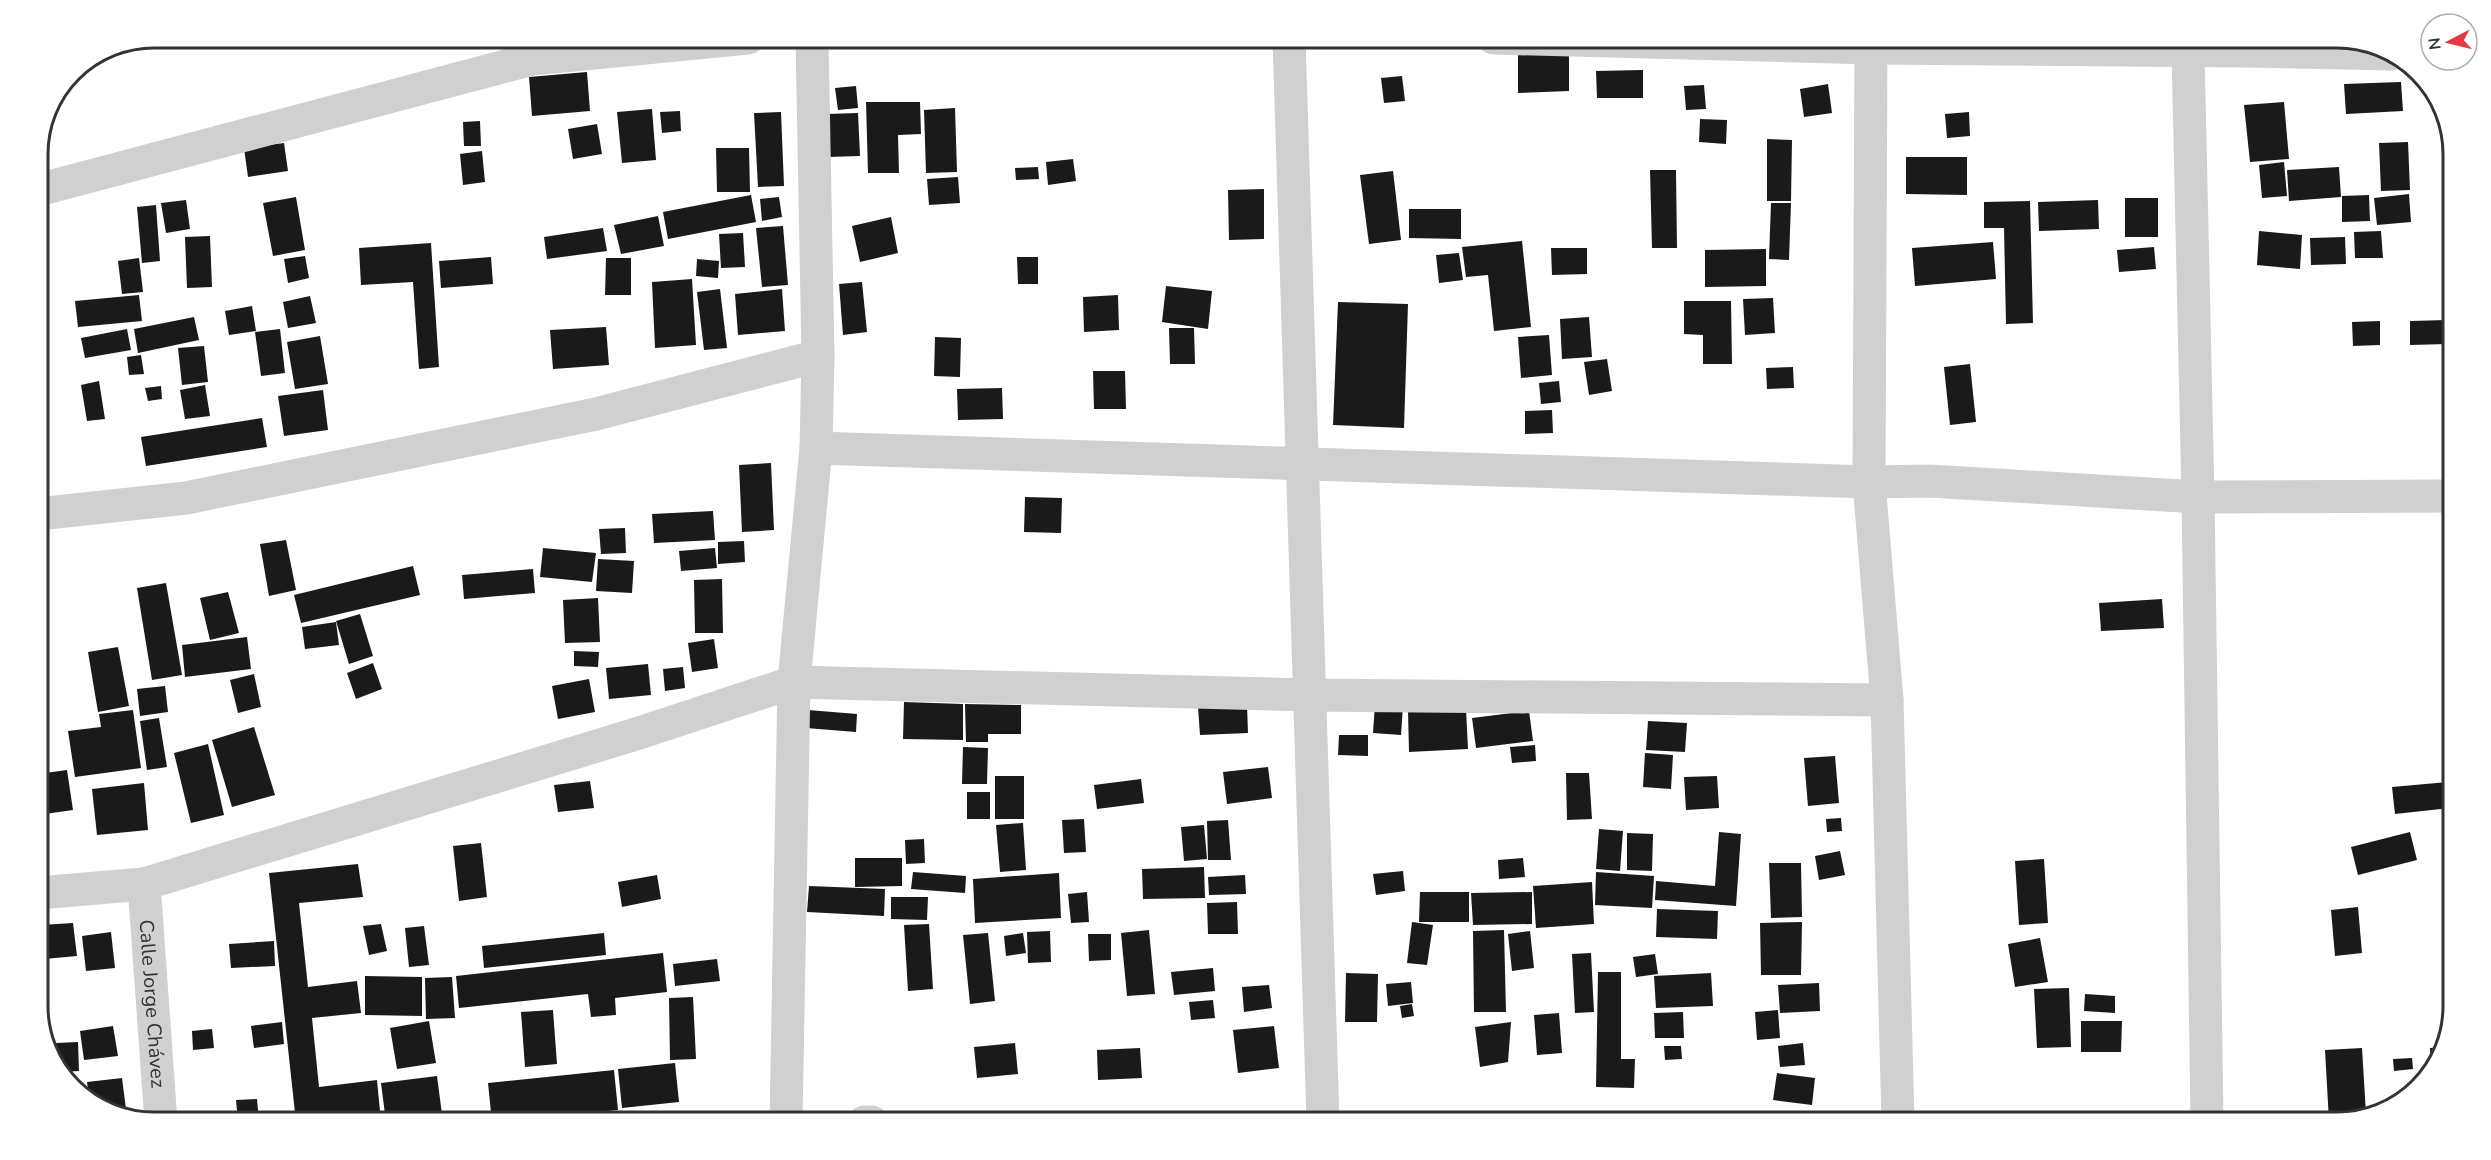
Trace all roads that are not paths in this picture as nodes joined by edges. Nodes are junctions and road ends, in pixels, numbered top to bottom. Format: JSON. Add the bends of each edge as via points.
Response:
{"nodes":[{"id":1,"x":530,"y":48,"type":"edge"},
{"id":2,"x":812,"y":48,"type":"edge"},
{"id":3,"x":1289,"y":48,"type":"edge"},
{"id":4,"x":1871,"y":48,"type":"edge"},
{"id":5,"x":2069,"y":48,"type":"edge"},
{"id":6,"x":2213,"y":48,"type":"edge"},
{"id":7,"x":2305,"y":48,"type":"edge"},
{"id":8,"x":2188,"y":51,"type":"junction"},
{"id":9,"x":2365,"y":52,"type":"edge"},
{"id":10,"x":48,"y":187,"type":"edge"},
{"id":11,"x":818,"y":356,"type":"junction"},
{"id":12,"x":816,"y":448,"type":"junction"},
{"id":13,"x":1301,"y":464,"type":"junction"},
{"id":14,"x":1869,"y":482,"type":"junction"},
{"id":15,"x":2443,"y":496,"type":"edge"},
{"id":16,"x":2198,"y":497,"type":"junction"},
{"id":17,"x":48,"y":513,"type":"edge"},
{"id":18,"x":794,"y":682,"type":"junction"},
{"id":19,"x":1308,"y":695,"type":"junction"},
{"id":20,"x":1887,"y":700,"type":"junction"},
{"id":21,"x":144,"y":884,"type":"junction"},
{"id":22,"x":48,"y":892,"type":"edge"},
{"id":23,"x":160,"y":1112,"type":"edge"},
{"id":24,"x":786,"y":1112,"type":"edge"},
{"id":25,"x":1323,"y":1112,"type":"edge"},
{"id":26,"x":1898,"y":1112,"type":"edge"},
{"id":27,"x":2207,"y":1112,"type":"edge"}],
"edges":[{"from":1,"to":10,"type":"street"},
{"from":2,"to":11,"type":"street"},
{"from":3,"to":13,"type":"street"},
{"from":4,"to":14,"type":"street"},
{"from":5,"to":8,"type":"street"},
{"from":6,"to":8,"type":"street"},
{"from":7,"to":9,"type":"street"},
{"from":8,"to":16,"type":"street"},
{"from":11,"to":12,"type":"street"},
{"from":11,"to":17,"type":"street","via":[[596,414],[186,498]]},
{"from":12,"to":13,"type":"street"},
{"from":12,"to":18,"type":"street"},
{"from":13,"to":14,"type":"street"},
{"from":13,"to":19,"type":"street"},
{"from":14,"to":16,"type":"street"},
{"from":14,"to":20,"type":"street"},
{"from":15,"to":16,"type":"street"},
{"from":16,"to":27,"type":"street"},
{"from":18,"to":19,"type":"street"},
{"from":18,"to":21,"type":"street"},
{"from":18,"to":24,"type":"street"},
{"from":19,"to":20,"type":"street"},
{"from":19,"to":25,"type":"street"},
{"from":20,"to":26,"type":"street"},
{"from":21,"to":22,"type":"street"},
{"from":21,"to":23,"type":"street","name":"Calle Jorge Chávez"}]}
